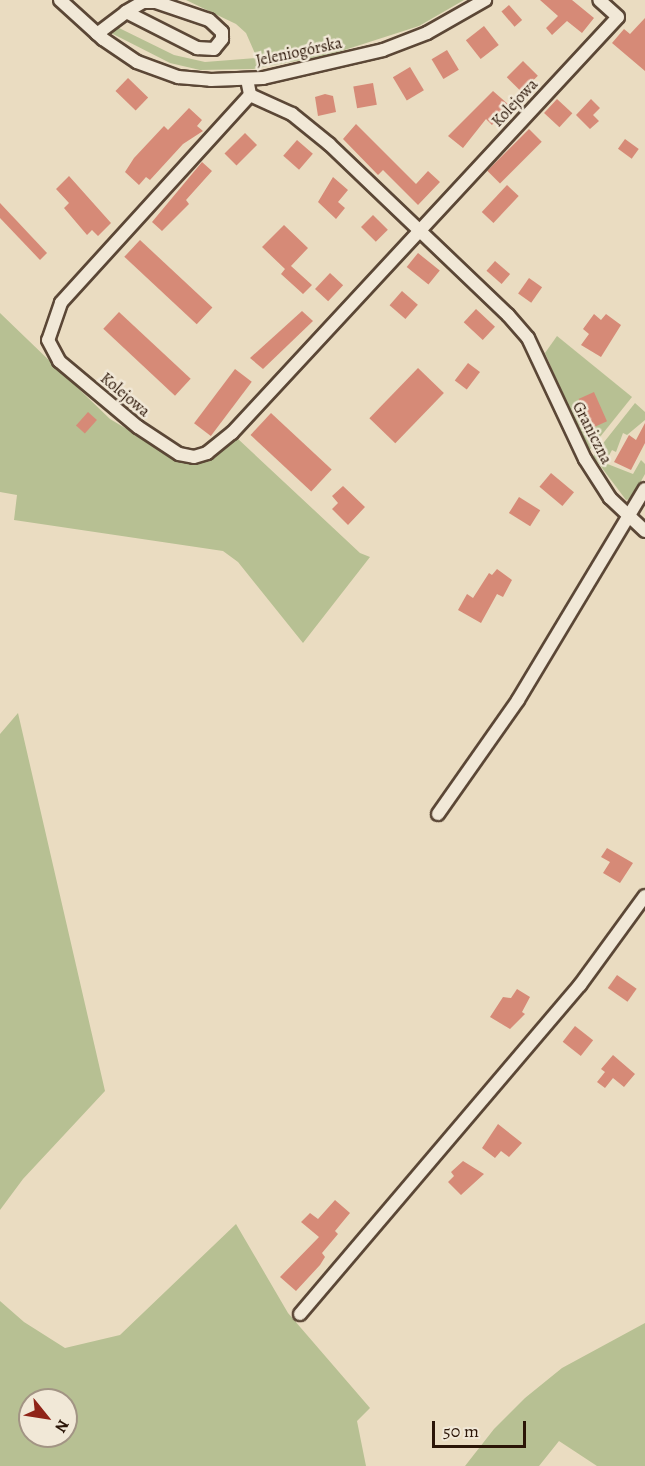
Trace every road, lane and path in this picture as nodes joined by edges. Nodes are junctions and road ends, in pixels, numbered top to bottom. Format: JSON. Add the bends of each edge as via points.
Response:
{"nodes":[{"id":1,"x":60,"y":0,"type":"edge"},
{"id":2,"x":485,"y":0,"type":"edge"},
{"id":3,"x":598,"y":0,"type":"edge"},
{"id":4,"x":126,"y":12,"type":"junction"},
{"id":5,"x":98,"y":34,"type":"junction"},
{"id":6,"x":247,"y":79,"type":"junction"},
{"id":7,"x":250,"y":95,"type":"junction"},
{"id":8,"x":420,"y":230,"type":"junction"},
{"id":9,"x":645,"y":489,"type":"edge"},
{"id":10,"x":628,"y":517,"type":"junction"},
{"id":11,"x":645,"y":531,"type":"edge"},
{"id":12,"x":438,"y":814,"type":"dead end"},
{"id":13,"x":645,"y":896,"type":"edge"},
{"id":14,"x":300,"y":1314,"type":"dead end"}],
"edges":[{"from":1,"to":5,"type":"street","name":"Jeleniogórska"},
{"from":2,"to":6,"type":"street","name":"Jeleniogórska","via":[[427,33],[383,50]]},
{"from":3,"to":8,"type":"street","name":"Kolejowa","via":[[618,17]]},
{"from":4,"to":4,"type":"street","via":[[197,48],[213,49],[222,39],[222,32],[209,20],[156,2],[142,2]]},
{"from":4,"to":5,"type":"street"},
{"from":5,"to":6,"type":"street","name":"Jeleniogórska","via":[[155,70],[211,80]]},
{"from":6,"to":7,"type":"street"},
{"from":7,"to":8,"type":"street","via":[[292,114],[311,129]]},
{"from":7,"to":8,"type":"street","name":"Kolejowa","via":[[60,303],[48,340],[51,352],[138,427],[179,454],[194,457],[207,453],[232,433]]},
{"from":8,"to":10,"type":"street","name":"Graniczna","via":[[528,338],[585,459],[609,498]]},
{"from":9,"to":10,"type":"street"},
{"from":10,"to":11,"type":"street","name":"Graniczna"},
{"from":10,"to":12,"type":"street","via":[[518,700]]},
{"from":13,"to":14,"type":"street","via":[[580,985]]}]}
